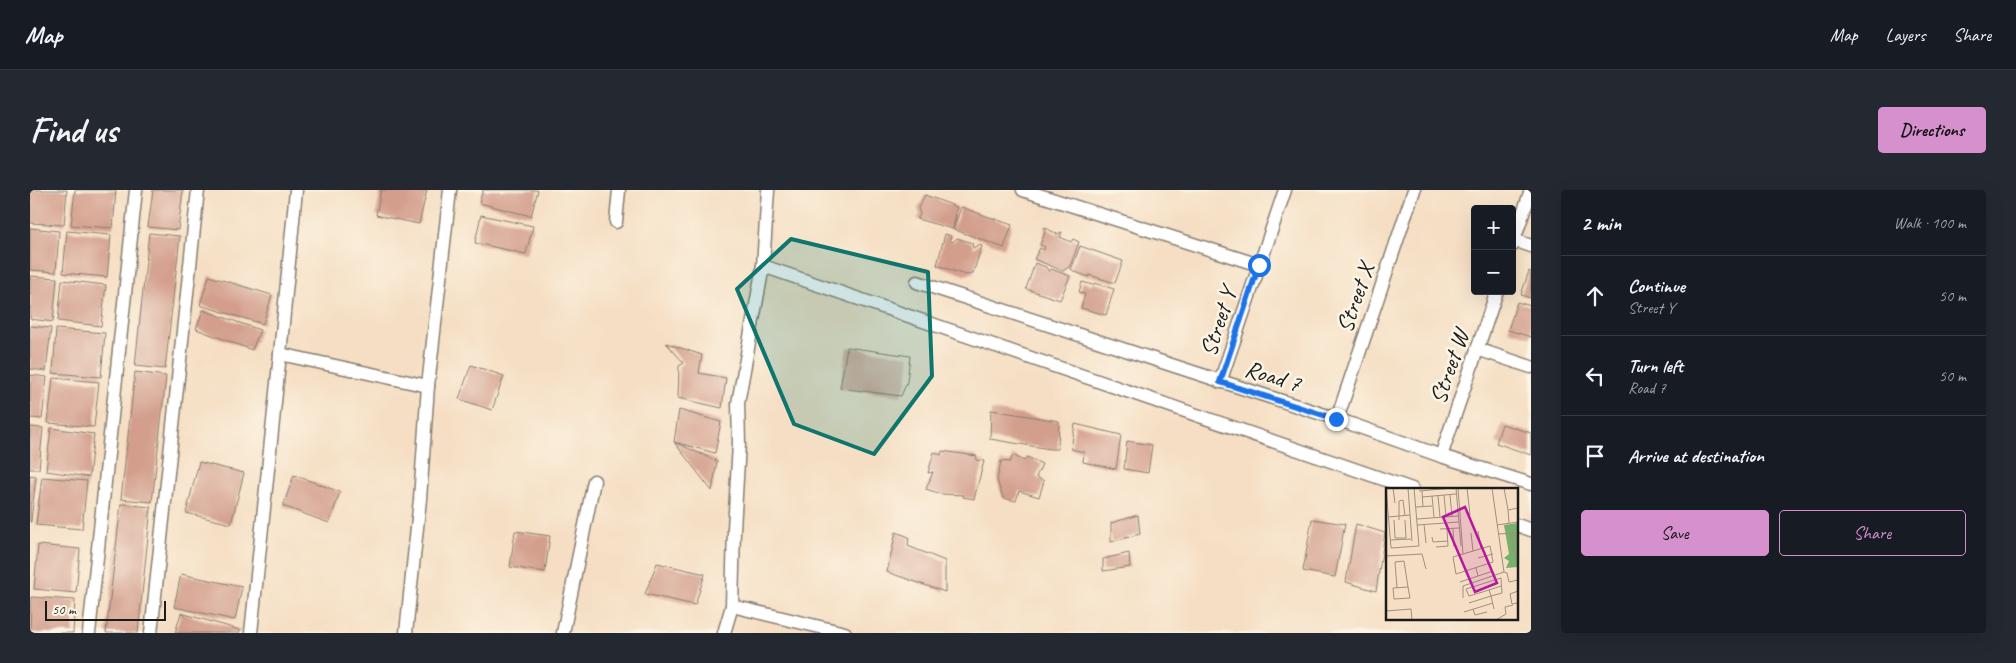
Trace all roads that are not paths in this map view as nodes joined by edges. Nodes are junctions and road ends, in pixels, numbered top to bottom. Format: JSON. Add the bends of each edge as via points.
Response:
{"nodes":[{"id":1,"x":136,"y":190,"type":"edge"},
{"id":2,"x":198,"y":190,"type":"edge"},
{"id":3,"x":296,"y":190,"type":"edge"},
{"id":4,"x":450,"y":190,"type":"edge"},
{"id":5,"x":618,"y":190,"type":"edge"},
{"id":6,"x":768,"y":190,"type":"edge"},
{"id":7,"x":1023,"y":190,"type":"edge"},
{"id":8,"x":1285,"y":190,"type":"edge"},
{"id":9,"x":1414,"y":190,"type":"edge"},
{"id":10,"x":1531,"y":190,"type":"edge"},
{"id":11,"x":616,"y":222,"type":"dead end"},
{"id":12,"x":1516,"y":234,"type":"edge"},
{"id":13,"x":1516,"y":244,"type":"edge"},
{"id":14,"x":1531,"y":246,"type":"edge"},
{"id":15,"x":1259,"y":265,"type":"junction"},
{"id":16,"x":763,"y":266,"type":"junction"},
{"id":17,"x":916,"y":282,"type":"dead end"},
{"id":18,"x":1496,"y":295,"type":"edge"},
{"id":19,"x":1478,"y":349,"type":"junction"},
{"id":20,"x":280,"y":354,"type":"junction"},
{"id":21,"x":1531,"y":366,"type":"edge"},
{"id":22,"x":1220,"y":382,"type":"junction"},
{"id":23,"x":428,"y":386,"type":"junction"},
{"id":24,"x":1336,"y":419,"type":"junction"},
{"id":25,"x":1441,"y":456,"type":"junction"},
{"id":26,"x":594,"y":481,"type":"dead end"},
{"id":27,"x":1531,"y":484,"type":"edge"},
{"id":28,"x":1409,"y":488,"type":"edge"},
{"id":29,"x":1518,"y":526,"type":"edge"},
{"id":30,"x":1531,"y":530,"type":"edge"},
{"id":31,"x":732,"y":606,"type":"junction"},
{"id":32,"x":89,"y":633,"type":"edge"},
{"id":33,"x":151,"y":633,"type":"edge"},
{"id":34,"x":251,"y":633,"type":"edge"},
{"id":35,"x":406,"y":633,"type":"edge"},
{"id":36,"x":563,"y":633,"type":"edge"},
{"id":37,"x":724,"y":633,"type":"edge"},
{"id":38,"x":845,"y":633,"type":"edge"}],
"edges":[{"from":1,"to":32,"type":"street"},
{"from":2,"to":33,"type":"street"},
{"from":3,"to":20,"type":"street"},
{"from":4,"to":23,"type":"street"},
{"from":5,"to":11,"type":"street"},
{"from":6,"to":16,"type":"street"},
{"from":7,"to":15,"type":"street"},
{"from":8,"to":15,"type":"street","name":"Street Y"},
{"from":9,"to":24,"type":"street","name":"Street X"},
{"from":10,"to":12,"type":"street"},
{"from":13,"to":14,"type":"street"},
{"from":15,"to":22,"type":"street","name":"Street Y"},
{"from":16,"to":28,"type":"street"},
{"from":16,"to":31,"type":"street","via":[[738,402]]},
{"from":17,"to":22,"type":"street","name":"Road 7"},
{"from":18,"to":19,"type":"street","name":"Street W"},
{"from":19,"to":21,"type":"street"},
{"from":19,"to":25,"type":"street","name":"Street W"},
{"from":20,"to":23,"type":"street"},
{"from":20,"to":34,"type":"street"},
{"from":22,"to":24,"type":"street","name":"Road 7"},
{"from":23,"to":35,"type":"street"},
{"from":24,"to":25,"type":"street","name":"Road 7"},
{"from":25,"to":27,"type":"street","name":"Road 7"},
{"from":26,"to":36,"type":"street"},
{"from":29,"to":30,"type":"street"},
{"from":31,"to":37,"type":"street"},
{"from":31,"to":38,"type":"street"}]}
